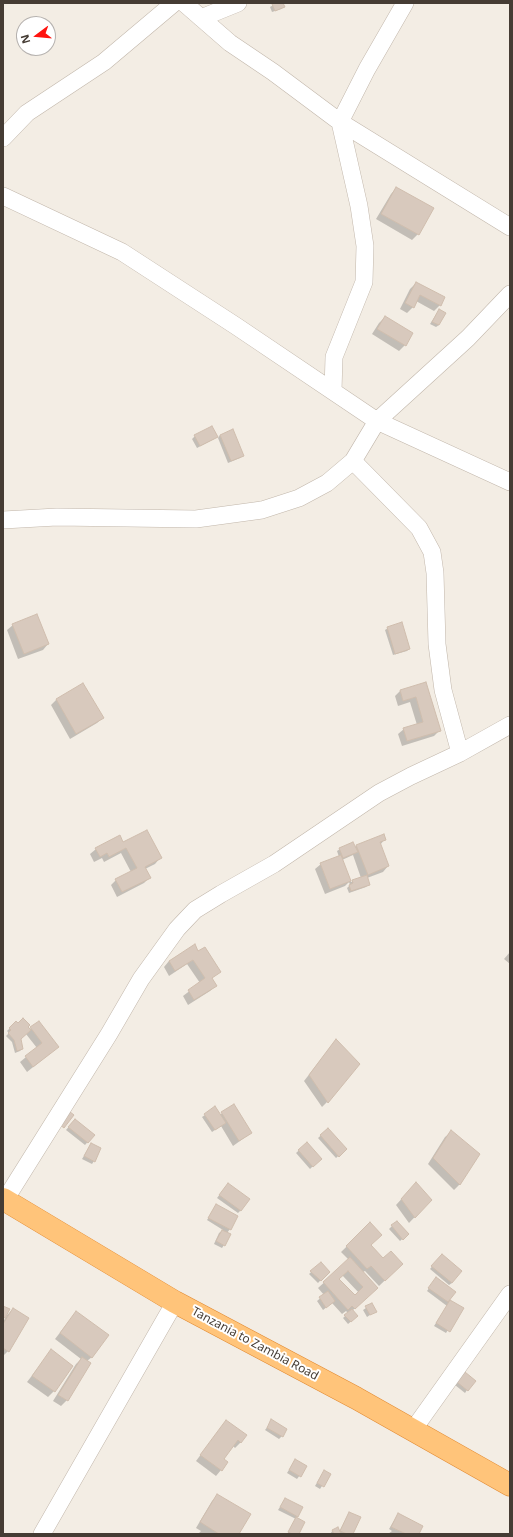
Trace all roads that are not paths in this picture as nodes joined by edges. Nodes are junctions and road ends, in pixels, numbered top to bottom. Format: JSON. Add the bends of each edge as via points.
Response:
{"nodes":[{"id":1,"x":174,"y":3,"type":"edge"},
{"id":2,"x":184,"y":3,"type":"edge"},
{"id":3,"x":238,"y":3,"type":"edge"},
{"id":4,"x":405,"y":3,"type":"edge"},
{"id":5,"x":201,"y":18,"type":"junction"},
{"id":6,"x":340,"y":122,"type":"junction"},
{"id":7,"x":3,"y":138,"type":"edge"},
{"id":8,"x":3,"y":196,"type":"edge"},
{"id":9,"x":510,"y":227,"type":"edge"},
{"id":10,"x":510,"y":294,"type":"edge"},
{"id":11,"x":333,"y":391,"type":"junction"},
{"id":12,"x":378,"y":421,"type":"junction"},
{"id":13,"x":352,"y":461,"type":"junction"},
{"id":14,"x":510,"y":482,"type":"edge"},
{"id":15,"x":3,"y":520,"type":"edge"},
{"id":16,"x":510,"y":725,"type":"edge"},
{"id":17,"x":460,"y":753,"type":"junction"},
{"id":18,"x":4,"y":1199,"type":"edge"},
{"id":19,"x":510,"y":1294,"type":"edge"},
{"id":20,"x":175,"y":1302,"type":"junction"},
{"id":21,"x":413,"y":1430,"type":"junction"},
{"id":22,"x":510,"y":1485,"type":"edge"},
{"id":23,"x":42,"y":1534,"type":"edge"}],
"edges":[{"from":1,"to":7,"type":"street","via":[[104,62],[27,113]]},
{"from":2,"to":5,"type":"street"},
{"from":3,"to":5,"type":"street"},
{"from":4,"to":6,"type":"street"},
{"from":5,"to":6,"type":"street","via":[[230,43]]},
{"from":6,"to":9,"type":"street"},
{"from":6,"to":11,"type":"street","via":[[359,206],[365,261],[364,282],[334,357]]},
{"from":8,"to":11,"type":"street","via":[[122,252]]},
{"from":10,"to":12,"type":"street","via":[[468,338]]},
{"from":11,"to":12,"type":"street"},
{"from":12,"to":13,"type":"street"},
{"from":12,"to":14,"type":"street"},
{"from":13,"to":15,"type":"street","via":[[326,483],[299,498],[262,510],[196,519],[57,517]]},
{"from":13,"to":17,"type":"street","via":[[419,528],[432,552],[435,573],[436,644],[443,690]]},
{"from":16,"to":17,"type":"street"},
{"from":17,"to":18,"type":"street","via":[[379,793],[274,864],[195,910],[173,934],[141,979]]},
{"from":18,"to":20,"type":"highway","name":"Tanzania to Zambia Road"},
{"from":19,"to":21,"type":"street"},
{"from":20,"to":21,"type":"highway","name":"Tanzania to Zambia Road"},
{"from":20,"to":23,"type":"street"},
{"from":21,"to":22,"type":"highway","name":"Tanzania to Zambia Road"}]}
